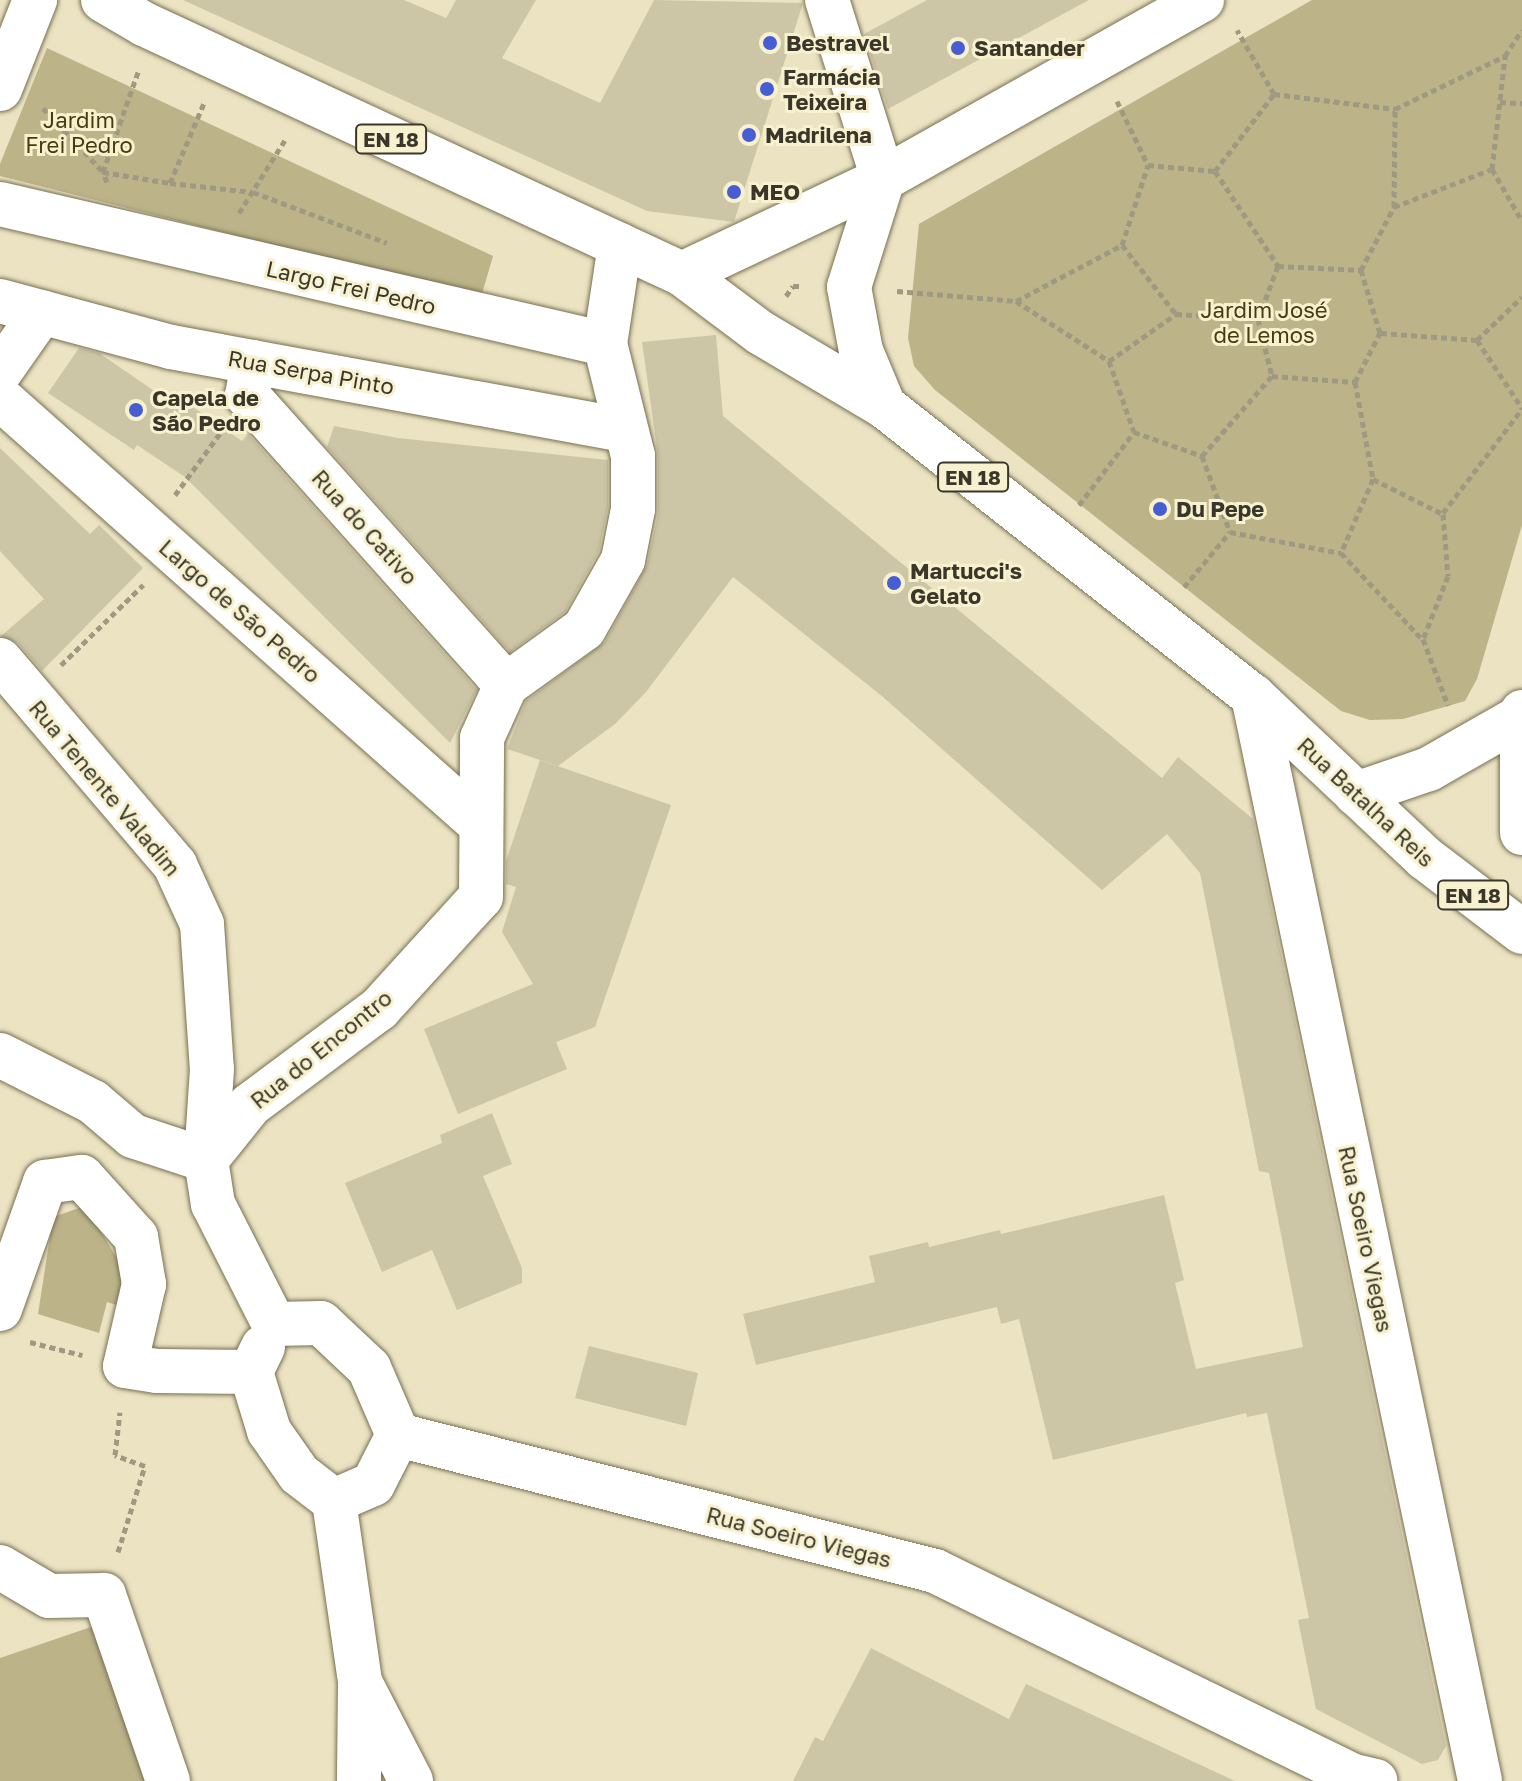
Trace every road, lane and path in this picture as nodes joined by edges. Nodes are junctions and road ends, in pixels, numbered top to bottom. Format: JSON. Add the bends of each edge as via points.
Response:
{"nodes":[{"id":1,"x":35,"y":0,"type":"edge"},
{"id":2,"x":103,"y":0,"type":"edge"},
{"id":3,"x":827,"y":0,"type":"edge"},
{"id":4,"x":151,"y":12,"type":"edge"},
{"id":5,"x":1219,"y":13,"type":"edge"},
{"id":6,"x":1522,"y":30,"type":"edge"},
{"id":7,"x":1109,"y":51,"type":"junction"},
{"id":8,"x":1505,"y":56,"type":"junction"},
{"id":9,"x":224,"y":61,"type":"junction"},
{"id":10,"x":1,"y":86,"type":"edge"},
{"id":11,"x":1274,"y":94,"type":"junction"},
{"id":12,"x":303,"y":98,"type":"junction"},
{"id":13,"x":1500,"y":102,"type":"junction"},
{"id":14,"x":1522,"y":103,"type":"edge"},
{"id":15,"x":1395,"y":109,"type":"junction"},
{"id":16,"x":1148,"y":165,"type":"junction"},
{"id":17,"x":1492,"y":169,"type":"junction"},
{"id":18,"x":1215,"y":171,"type":"junction"},
{"id":19,"x":103,"y":172,"type":"junction"},
{"id":20,"x":883,"y":179,"type":"junction"},
{"id":21,"x":170,"y":183,"type":"junction"},
{"id":22,"x":253,"y":192,"type":"junction"},
{"id":23,"x":0,"y":204,"type":"edge"},
{"id":24,"x":1394,"y":207,"type":"junction"},
{"id":25,"x":1522,"y":221,"type":"edge"},
{"id":26,"x":113,"y":233,"type":"junction"},
{"id":27,"x":620,"y":245,"type":"junction"},
{"id":28,"x":1122,"y":245,"type":"junction"},
{"id":29,"x":398,"y":247,"type":"dead end"},
{"id":30,"x":220,"y":257,"type":"junction"},
{"id":31,"x":1278,"y":266,"type":"junction"},
{"id":32,"x":1361,"y":270,"type":"junction"},
{"id":33,"x":682,"y":274,"type":"junction"},
{"id":34,"x":849,"y":287,"type":"junction"},
{"id":35,"x":1522,"y":297,"type":"edge"},
{"id":36,"x":0,"y":301,"type":"edge"},
{"id":37,"x":1016,"y":301,"type":"junction"},
{"id":38,"x":42,"y":312,"type":"junction"},
{"id":39,"x":1176,"y":314,"type":"junction"},
{"id":40,"x":1258,"y":319,"type":"junction"},
{"id":41,"x":761,"y":333,"type":"junction"},
{"id":42,"x":1380,"y":333,"type":"junction"},
{"id":43,"x":1477,"y":340,"type":"junction"},
{"id":44,"x":605,"y":344,"type":"junction"},
{"id":45,"x":1109,"y":361,"type":"junction"},
{"id":46,"x":0,"y":372,"type":"edge"},
{"id":47,"x":1272,"y":376,"type":"junction"},
{"id":48,"x":250,"y":378,"type":"junction"},
{"id":49,"x":1355,"y":382,"type":"junction"},
{"id":50,"x":0,"y":398,"type":"edge"},
{"id":51,"x":884,"y":406,"type":"junction"},
{"id":52,"x":1522,"y":409,"type":"edge"},
{"id":53,"x":625,"y":430,"type":"junction"},
{"id":54,"x":1134,"y":432,"type":"junction"},
{"id":55,"x":1202,"y":456,"type":"junction"},
{"id":56,"x":1373,"y":479,"type":"junction"},
{"id":57,"x":1443,"y":514,"type":"junction"},
{"id":58,"x":1230,"y":532,"type":"junction"},
{"id":59,"x":1052,"y":539,"type":"junction"},
{"id":60,"x":162,"y":542,"type":"junction"},
{"id":61,"x":1341,"y":553,"type":"junction"},
{"id":62,"x":1157,"y":624,"type":"junction"},
{"id":63,"x":1423,"y":639,"type":"junction"},
{"id":64,"x":0,"y":660,"type":"edge"},
{"id":65,"x":506,"y":685,"type":"junction"},
{"id":66,"x":1253,"y":696,"type":"junction"},
{"id":67,"x":29,"y":697,"type":"junction"},
{"id":68,"x":1521,"y":715,"type":"edge"},
{"id":69,"x":1429,"y":769,"type":"junction"},
{"id":70,"x":1356,"y":794,"type":"junction"},
{"id":71,"x":480,"y":824,"type":"junction"},
{"id":72,"x":1522,"y":833,"type":"edge"},
{"id":73,"x":1522,"y":932,"type":"edge"},
{"id":74,"x":0,"y":1055,"type":"edge"},
{"id":75,"x":206,"y":1160,"type":"junction"},
{"id":76,"x":7,"y":1323,"type":"edge"},
{"id":77,"x":274,"y":1324,"type":"junction"},
{"id":78,"x":125,"y":1366,"type":"junction"},
{"id":79,"x":251,"y":1372,"type":"junction"},
{"id":80,"x":398,"y":1435,"type":"junction"},
{"id":81,"x":334,"y":1501,"type":"junction"},
{"id":82,"x":0,"y":1567,"type":"edge"},
{"id":83,"x":104,"y":1595,"type":"junction"},
{"id":84,"x":360,"y":1682,"type":"junction"},
{"id":85,"x":1362,"y":1779,"type":"edge"},
{"id":86,"x":168,"y":1781,"type":"edge"},
{"id":87,"x":359,"y":1781,"type":"edge"},
{"id":88,"x":411,"y":1781,"type":"edge"},
{"id":89,"x":1480,"y":1781,"type":"edge"}],
"edges":[{"from":1,"to":10,"type":"street"},
{"from":2,"to":4,"type":"street","number":"EN 18"},
{"from":3,"to":20,"type":"street"},
{"from":4,"to":9,"type":"street","number":"EN 18"},
{"from":4,"to":19,"type":"path","via":[[136,89]]},
{"from":5,"to":7,"type":"street"},
{"from":5,"to":11,"type":"path"},
{"from":6,"to":8,"type":"path"},
{"from":7,"to":16,"type":"path","via":[[1118,110]]},
{"from":7,"to":20,"type":"street"},
{"from":8,"to":13,"type":"path"},
{"from":8,"to":15,"type":"path"},
{"from":9,"to":12,"type":"street","number":"EN 18"},
{"from":9,"to":21,"type":"path"},
{"from":10,"to":19,"type":"path","via":[[29,92]]},
{"from":11,"to":15,"type":"path"},
{"from":11,"to":18,"type":"path"},
{"from":12,"to":22,"type":"path","via":[[278,156]]},
{"from":12,"to":27,"type":"street","number":"EN 18"},
{"from":13,"to":14,"type":"path"},
{"from":13,"to":17,"type":"path"},
{"from":15,"to":24,"type":"path"},
{"from":16,"to":18,"type":"path"},
{"from":16,"to":28,"type":"path"},
{"from":17,"to":24,"type":"path"},
{"from":17,"to":25,"type":"path"},
{"from":18,"to":31,"type":"path"},
{"from":19,"to":21,"type":"path"},
{"from":19,"to":26,"type":"path","via":[[117,205]]},
{"from":20,"to":33,"type":"street"},
{"from":20,"to":34,"type":"street"},
{"from":21,"to":22,"type":"path"},
{"from":22,"to":29,"type":"path"},
{"from":22,"to":30,"type":"path","via":[[226,233]]},
{"from":23,"to":26,"type":"street","name":"Largo Frei Pedro"},
{"from":24,"to":32,"type":"path"},
{"from":26,"to":30,"type":"street","name":"Largo Frei Pedro"},
{"from":27,"to":33,"type":"street","number":"EN 18"},
{"from":27,"to":44,"type":"street"},
{"from":28,"to":37,"type":"path"},
{"from":28,"to":39,"type":"path"},
{"from":30,"to":44,"type":"street","name":"Largo Frei Pedro"},
{"from":31,"to":32,"type":"path"},
{"from":31,"to":40,"type":"path"},
{"from":32,"to":42,"type":"path"},
{"from":33,"to":41,"type":"street","number":"EN 18"},
{"from":34,"to":37,"type":"path"},
{"from":34,"to":41,"type":"path","via":[[793,286]]},
{"from":34,"to":51,"type":"street","via":[[861,351]]},
{"from":35,"to":43,"type":"path"},
{"from":36,"to":38,"type":"street","name":"Rua Serpa Pinto"},
{"from":37,"to":45,"type":"path"},
{"from":38,"to":46,"type":"street"},
{"from":38,"to":48,"type":"street","name":"Rua Serpa Pinto","via":[[171,347]]},
{"from":39,"to":40,"type":"path"},
{"from":39,"to":45,"type":"path"},
{"from":40,"to":47,"type":"path"},
{"from":41,"to":51,"type":"street","number":"EN 18"},
{"from":42,"to":43,"type":"path"},
{"from":42,"to":49,"type":"path"},
{"from":43,"to":52,"type":"path"},
{"from":44,"to":53,"type":"street","name":"Rua do Encontro"},
{"from":45,"to":54,"type":"path"},
{"from":47,"to":49,"type":"path"},
{"from":47,"to":55,"type":"path"},
{"from":48,"to":53,"type":"street","name":"Rua Serpa Pinto"},
{"from":48,"to":60,"type":"path"},
{"from":48,"to":65,"type":"street","name":"Rua do Cativo"},
{"from":49,"to":56,"type":"path"},
{"from":50,"to":60,"type":"street","name":"Largo de São Pedro"},
{"from":51,"to":59,"type":"street","number":"EN 18"},
{"from":52,"to":57,"type":"path"},
{"from":53,"to":65,"type":"street","name":"Rua do Encontro","via":[[633,456],[633,509],[623,560],[584,629]]},
{"from":54,"to":55,"type":"path"},
{"from":54,"to":59,"type":"path"},
{"from":55,"to":58,"type":"path"},
{"from":56,"to":57,"type":"path"},
{"from":56,"to":61,"type":"path"},
{"from":57,"to":63,"type":"path","via":[[1448,576]]},
{"from":58,"to":61,"type":"path"},
{"from":58,"to":62,"type":"path"},
{"from":59,"to":62,"type":"street","number":"EN 18"},
{"from":60,"to":67,"type":"path"},
{"from":60,"to":71,"type":"street","name":"Largo de São Pedro"},
{"from":61,"to":63,"type":"path"},
{"from":62,"to":66,"type":"street","number":"EN 18"},
{"from":63,"to":69,"type":"path","via":[[1449,708]]},
{"from":64,"to":67,"type":"street","name":"Rua Tenente Valadim"},
{"from":65,"to":71,"type":"street","name":"Rua do Encontro","via":[[482,738]]},
{"from":66,"to":70,"type":"street","name":"Rua Batalha Reis","number":"EN 18"},
{"from":66,"to":89,"type":"street","name":"Rua Soeiro Viegas"},
{"from":67,"to":75,"type":"street","name":"Rua Tenente Valadim","via":[[175,865],[202,924],[212,1069]]},
{"from":68,"to":69,"type":"street"},
{"from":68,"to":72,"type":"street"},
{"from":69,"to":70,"type":"street"},
{"from":70,"to":73,"type":"street","name":"Rua Batalha Reis","number":"EN 18","via":[[1425,858]]},
{"from":71,"to":75,"type":"street","name":"Rua do Encontro","via":[[481,897],[379,1009],[250,1105]]},
{"from":74,"to":75,"type":"street","via":[[93,1102],[133,1136]]},
{"from":75,"to":77,"type":"street","name":"Rua Tenente Valadim","via":[[213,1204]]},
{"from":76,"to":78,"type":"path"},
{"from":76,"to":78,"type":"street","via":[[45,1182],[82,1177],[136,1237],[144,1284]]},
{"from":77,"to":79,"type":"street"},
{"from":77,"to":80,"type":"street","via":[[321,1323],[369,1368]]},
{"from":78,"to":79,"type":"street"},
{"from":78,"to":83,"type":"path","via":[[115,1455],[145,1466]]},
{"from":79,"to":81,"type":"street","via":[[269,1431],[299,1474]]},
{"from":80,"to":81,"type":"street","via":[[373,1484]]},
{"from":80,"to":85,"type":"street","name":"Rua Soeiro Viegas","via":[[935,1571]]},
{"from":81,"to":84,"type":"street"},
{"from":82,"to":83,"type":"street","via":[[49,1596]]},
{"from":83,"to":86,"type":"street"},
{"from":84,"to":87,"type":"street"},
{"from":84,"to":88,"type":"street"}]}
